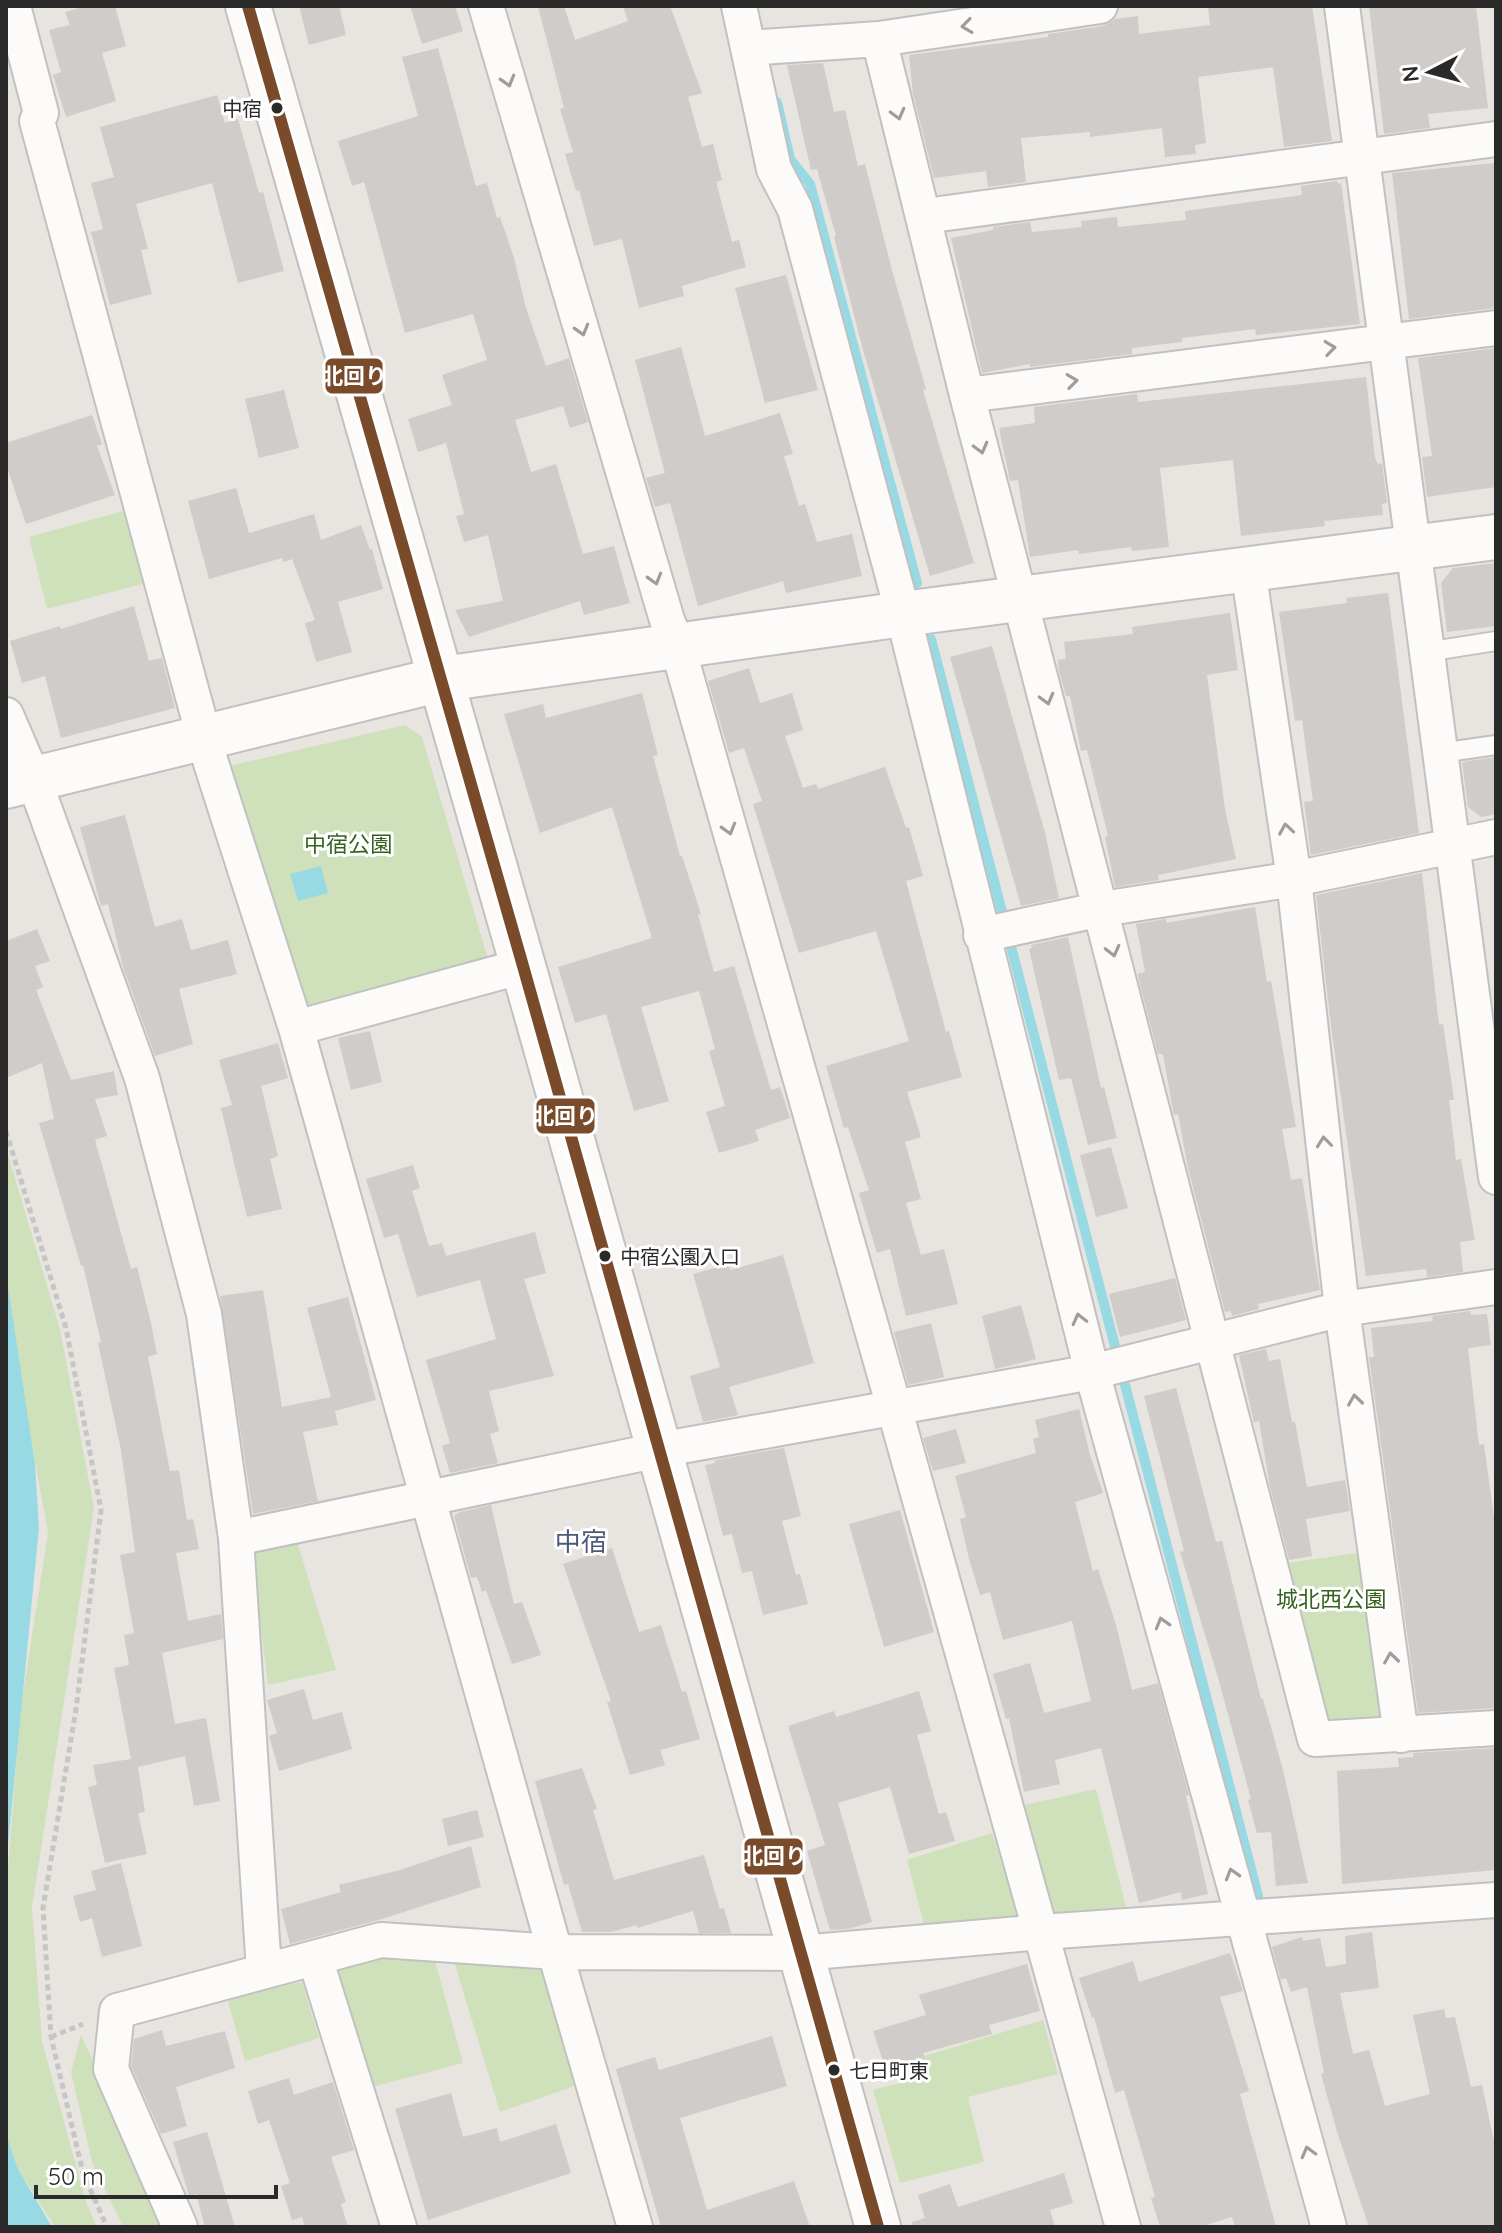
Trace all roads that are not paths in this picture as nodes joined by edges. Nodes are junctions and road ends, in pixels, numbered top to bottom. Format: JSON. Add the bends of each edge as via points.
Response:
{"nodes":[{"id":1,"x":13,"y":6,"type":"edge"},
{"id":2,"x":248,"y":6,"type":"edge"},
{"id":3,"x":486,"y":6,"type":"edge"},
{"id":4,"x":739,"y":6,"type":"edge"},
{"id":5,"x":1100,"y":6,"type":"edge"},
{"id":6,"x":1342,"y":6,"type":"edge"},
{"id":7,"x":1008,"y":13,"type":"edge"},
{"id":8,"x":879,"y":39,"type":"junction"},
{"id":9,"x":748,"y":48,"type":"junction"},
{"id":10,"x":41,"y":113,"type":"junction"},
{"id":11,"x":6,"y":122,"type":"edge"},
{"id":12,"x":1496,"y":139,"type":"edge"},
{"id":13,"x":1362,"y":157,"type":"junction"},
{"id":14,"x":925,"y":216,"type":"junction"},
{"id":15,"x":1496,"y":328,"type":"edge"},
{"id":16,"x":1386,"y":341,"type":"junction"},
{"id":17,"x":967,"y":395,"type":"junction"},
{"id":18,"x":1496,"y":537,"type":"edge"},
{"id":19,"x":1413,"y":548,"type":"junction"},
{"id":20,"x":1248,"y":569,"type":"junction"},
{"id":21,"x":1021,"y":598,"type":"junction"},
{"id":22,"x":903,"y":614,"type":"junction"},
{"id":23,"x":1496,"y":641,"type":"edge"},
{"id":24,"x":678,"y":648,"type":"junction"},
{"id":25,"x":1426,"y":652,"type":"junction"},
{"id":26,"x":442,"y":679,"type":"junction"},
{"id":27,"x":6,"y":715,"type":"edge"},
{"id":28,"x":204,"y":738,"type":"junction"},
{"id":29,"x":1496,"y":745,"type":"edge"},
{"id":30,"x":1440,"y":753,"type":"junction"},
{"id":31,"x":20,"y":783,"type":"edge"},
{"id":32,"x":1496,"y":837,"type":"edge"},
{"id":33,"x":1452,"y":845,"type":"junction"},
{"id":34,"x":1294,"y":879,"type":"junction"},
{"id":35,"x":1102,"y":909,"type":"junction"},
{"id":36,"x":981,"y":935,"type":"junction"},
{"id":37,"x":523,"y":966,"type":"junction"},
{"id":38,"x":296,"y":1028,"type":"junction"},
{"id":39,"x":1492,"y":1116,"type":"edge"},
{"id":40,"x":1496,"y":1177,"type":"edge"},
{"id":41,"x":1496,"y":1287,"type":"edge"},
{"id":42,"x":1342,"y":1309,"type":"junction"},
{"id":43,"x":1213,"y":1341,"type":"junction"},
{"id":44,"x":1107,"y":1368,"type":"junction"},
{"id":45,"x":894,"y":1407,"type":"junction"},
{"id":46,"x":659,"y":1450,"type":"junction"},
{"id":47,"x":427,"y":1498,"type":"junction"},
{"id":48,"x":236,"y":1538,"type":"junction"},
{"id":49,"x":1496,"y":1728,"type":"edge"},
{"id":50,"x":1401,"y":1735,"type":"junction"},
{"id":51,"x":1496,"y":1900,"type":"edge"},
{"id":52,"x":1245,"y":1919,"type":"junction"},
{"id":53,"x":1042,"y":1932,"type":"junction"},
{"id":54,"x":555,"y":1952,"type":"junction"},
{"id":55,"x":801,"y":1953,"type":"junction"},
{"id":56,"x":315,"y":1958,"type":"junction"},
{"id":57,"x":264,"y":1971,"type":"junction"},
{"id":58,"x":180,"y":2227,"type":"edge"},
{"id":59,"x":399,"y":2227,"type":"edge"},
{"id":60,"x":635,"y":2227,"type":"edge"},
{"id":61,"x":878,"y":2227,"type":"edge"},
{"id":62,"x":1123,"y":2227,"type":"edge"},
{"id":63,"x":1329,"y":2227,"type":"edge"}],
"edges":[{"from":1,"to":10,"type":"street"},
{"from":2,"to":26,"type":"street"},
{"from":3,"to":24,"type":"street","one_way":true},
{"from":4,"to":9,"type":"street"},
{"from":5,"to":7,"type":"street"},
{"from":6,"to":13,"type":"street"},
{"from":7,"to":8,"type":"street","one_way":true},
{"from":8,"to":9,"type":"street"},
{"from":8,"to":14,"type":"street","one_way":true},
{"from":9,"to":22,"type":"street","via":[[774,169],[795,209]]},
{"from":10,"to":11,"type":"street"},
{"from":10,"to":28,"type":"street","via":[[37,121]]},
{"from":12,"to":13,"type":"street"},
{"from":13,"to":14,"type":"street"},
{"from":13,"to":16,"type":"street"},
{"from":14,"to":17,"type":"street"},
{"from":15,"to":16,"type":"street"},
{"from":17,"to":16,"type":"street","one_way":true},
{"from":16,"to":19,"type":"street"},
{"from":17,"to":21,"type":"street","one_way":true},
{"from":18,"to":19,"type":"street"},
{"from":19,"to":20,"type":"street"},
{"from":19,"to":25,"type":"street"},
{"from":20,"to":21,"type":"street"},
{"from":34,"to":20,"type":"street","one_way":true},
{"from":21,"to":22,"type":"street"},
{"from":21,"to":35,"type":"street","one_way":true},
{"from":22,"to":24,"type":"street"},
{"from":22,"to":36,"type":"street"},
{"from":23,"to":25,"type":"lane"},
{"from":24,"to":26,"type":"street"},
{"from":24,"to":45,"type":"street","one_way":true},
{"from":25,"to":30,"type":"street"},
{"from":26,"to":28,"type":"street"},
{"from":26,"to":37,"type":"street"},
{"from":27,"to":31,"type":"street"},
{"from":28,"to":31,"type":"street"},
{"from":28,"to":38,"type":"street"},
{"from":29,"to":30,"type":"lane"},
{"from":30,"to":33,"type":"street"},
{"from":31,"to":48,"type":"street","via":[[146,1093],[204,1314]]},
{"from":32,"to":33,"type":"street"},
{"from":33,"to":34,"type":"street"},
{"from":33,"to":39,"type":"street"},
{"from":34,"to":35,"type":"street"},
{"from":42,"to":34,"type":"street","one_way":true},
{"from":35,"to":36,"type":"street"},
{"from":35,"to":43,"type":"street","one_way":true},
{"from":44,"to":36,"type":"street","one_way":true},
{"from":37,"to":38,"type":"street"},
{"from":37,"to":46,"type":"street"},
{"from":38,"to":47,"type":"street"},
{"from":39,"to":40,"type":"street"},
{"from":41,"to":42,"type":"street"},
{"from":42,"to":43,"type":"street"},
{"from":50,"to":42,"type":"street","one_way":true},
{"from":43,"to":44,"type":"street"},
{"from":43,"to":50,"type":"street","via":[[1315,1739]]},
{"from":44,"to":45,"type":"street"},
{"from":52,"to":44,"type":"street","one_way":true},
{"from":45,"to":46,"type":"street"},
{"from":45,"to":53,"type":"street"},
{"from":46,"to":47,"type":"street"},
{"from":46,"to":55,"type":"street"},
{"from":47,"to":48,"type":"street"},
{"from":47,"to":54,"type":"street"},
{"from":48,"to":57,"type":"street"},
{"from":49,"to":50,"type":"street"},
{"from":51,"to":52,"type":"street"},
{"from":52,"to":53,"type":"street"},
{"from":63,"to":52,"type":"street","one_way":true},
{"from":53,"to":55,"type":"street"},
{"from":53,"to":62,"type":"street"},
{"from":54,"to":55,"type":"street"},
{"from":54,"to":56,"type":"street","via":[[381,1940]]},
{"from":54,"to":60,"type":"street"},
{"from":55,"to":61,"type":"street"},
{"from":56,"to":57,"type":"street"},
{"from":56,"to":59,"type":"street"},
{"from":57,"to":58,"type":"street","via":[[117,2011],[111,2069]]}]}
